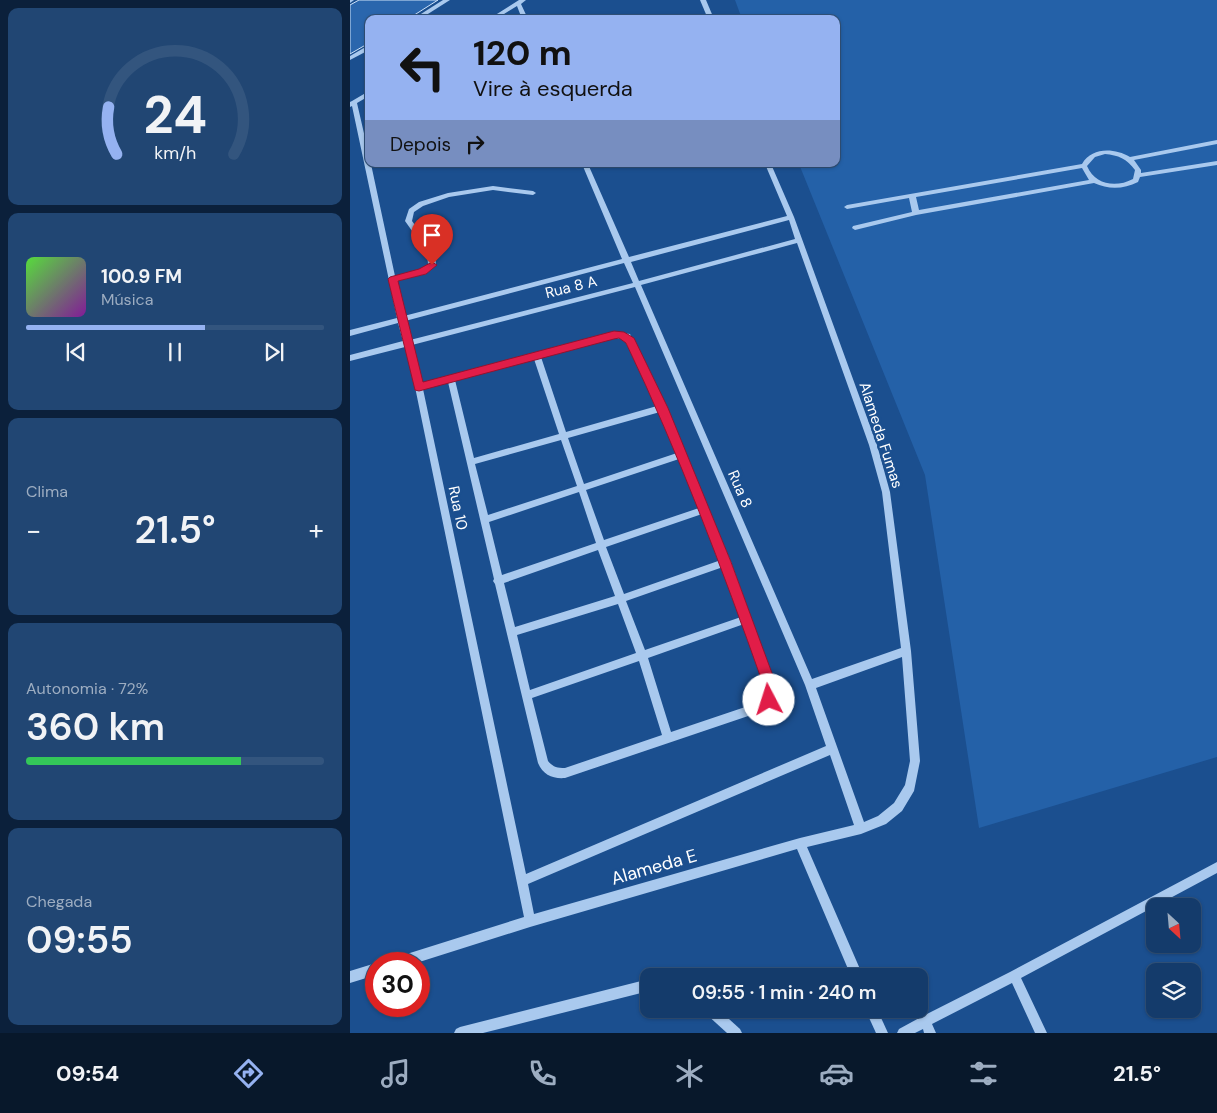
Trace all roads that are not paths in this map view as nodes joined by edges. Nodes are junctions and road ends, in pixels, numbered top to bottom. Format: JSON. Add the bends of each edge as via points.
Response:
{"nodes":[{"id":1,"x":447,"y":0,"type":"edge"},
{"id":2,"x":704,"y":0,"type":"edge"},
{"id":3,"x":521,"y":1,"type":"edge"},
{"id":4,"x":423,"y":15,"type":"edge"},
{"id":5,"x":498,"y":15,"type":"edge"},
{"id":6,"x":524,"y":15,"type":"edge"},
{"id":7,"x":710,"y":15,"type":"edge"},
{"id":8,"x":365,"y":49,"type":"edge"},
{"id":9,"x":350,"y":58,"type":"edge"},
{"id":10,"x":365,"y":95,"type":"edge"},
{"id":11,"x":352,"y":103,"type":"edge"},
{"id":12,"x":1217,"y":142,"type":"edge"},
{"id":13,"x":365,"y":159,"type":"edge"},
{"id":14,"x":1130,"y":159,"type":"junction"},
{"id":15,"x":1217,"y":163,"type":"edge"},
{"id":16,"x":1084,"y":166,"type":"junction"},
{"id":17,"x":367,"y":167,"type":"edge"},
{"id":18,"x":586,"y":167,"type":"edge"},
{"id":19,"x":769,"y":167,"type":"edge"},
{"id":20,"x":1139,"y":175,"type":"junction"},
{"id":21,"x":1095,"y":181,"type":"junction"},
{"id":22,"x":533,"y":193,"type":"dead end"},
{"id":23,"x":912,"y":195,"type":"junction"},
{"id":24,"x":847,"y":207,"type":"dead end"},
{"id":25,"x":916,"y":213,"type":"junction"},
{"id":26,"x":790,"y":217,"type":"junction"},
{"id":27,"x":855,"y":228,"type":"dead end"},
{"id":28,"x":799,"y":240,"type":"junction"},
{"id":29,"x":625,"y":260,"type":"junction"},
{"id":30,"x":393,"y":279,"type":"junction"},
{"id":31,"x":637,"y":284,"type":"junction"},
{"id":32,"x":402,"y":319,"type":"junction"},
{"id":33,"x":350,"y":333,"type":"edge"},
{"id":34,"x":408,"y":342,"type":"junction"},
{"id":35,"x":536,"y":355,"type":"junction"},
{"id":36,"x":350,"y":358,"type":"edge"},
{"id":37,"x":450,"y":380,"type":"junction"},
{"id":38,"x":419,"y":387,"type":"junction"},
{"id":39,"x":662,"y":408,"type":"junction"},
{"id":40,"x":565,"y":435,"type":"junction"},
{"id":41,"x":682,"y":455,"type":"junction"},
{"id":42,"x":470,"y":462,"type":"junction"},
{"id":43,"x":583,"y":488,"type":"junction"},
{"id":44,"x":703,"y":510,"type":"junction"},
{"id":45,"x":484,"y":520,"type":"junction"},
{"id":46,"x":601,"y":544,"type":"junction"},
{"id":47,"x":726,"y":562,"type":"junction"},
{"id":48,"x":498,"y":581,"type":"junction"},
{"id":49,"x":620,"y":599,"type":"junction"},
{"id":50,"x":747,"y":619,"type":"junction"},
{"id":51,"x":512,"y":632,"type":"junction"},
{"id":52,"x":906,"y":651,"type":"junction"},
{"id":53,"x":642,"y":655,"type":"junction"},
{"id":54,"x":810,"y":685,"type":"junction"},
{"id":55,"x":526,"y":696,"type":"junction"},
{"id":56,"x":668,"y":738,"type":"junction"},
{"id":57,"x":833,"y":748,"type":"junction"},
{"id":58,"x":910,"y":787,"type":"joint"},
{"id":59,"x":862,"y":829,"type":"junction"},
{"id":60,"x":800,"y":843,"type":"junction"},
{"id":61,"x":1217,"y":867,"type":"edge"},
{"id":62,"x":522,"y":881,"type":"junction"},
{"id":63,"x":530,"y":921,"type":"junction"},
{"id":64,"x":430,"y":953,"type":"edge"},
{"id":65,"x":855,"y":968,"type":"edge"},
{"id":66,"x":365,"y":972,"type":"edge"},
{"id":67,"x":1014,"y":976,"type":"junction"},
{"id":68,"x":350,"y":977,"type":"edge"},
{"id":69,"x":640,"y":987,"type":"edge"},
{"id":70,"x":719,"y":1018,"type":"edge"},
{"id":71,"x":875,"y":1018,"type":"edge"},
{"id":72,"x":924,"y":1021,"type":"junction"},
{"id":73,"x":460,"y":1033,"type":"edge"},
{"id":74,"x":736,"y":1033,"type":"edge"},
{"id":75,"x":882,"y":1033,"type":"edge"},
{"id":76,"x":903,"y":1033,"type":"edge"},
{"id":77,"x":930,"y":1033,"type":"edge"},
{"id":78,"x":1041,"y":1033,"type":"edge"}],
"edges":[{"from":1,"to":4,"type":"street"},
{"from":2,"to":7,"type":"street"},
{"from":3,"to":5,"type":"street"},
{"from":3,"to":6,"type":"street"},
{"from":8,"to":9,"type":"street"},
{"from":10,"to":11,"type":"street"},
{"from":11,"to":13,"type":"street","name":"Rua 10"},
{"from":12,"to":14,"type":"street"},
{"from":14,"to":16,"type":"street","via":[[1105,152],[1090,156]]},
{"from":14,"to":20,"type":"street"},
{"from":15,"to":20,"type":"street"},
{"from":16,"to":21,"type":"street"},
{"from":16,"to":23,"type":"street"},
{"from":17,"to":30,"type":"street","name":"Rua 10"},
{"from":18,"to":29,"type":"street","name":"Rua 8"},
{"from":19,"to":26,"type":"street","name":"Alameda Fumas"},
{"from":20,"to":21,"type":"street","via":[[1130,184],[1122,186]]},
{"from":21,"to":25,"type":"street"},
{"from":22,"to":30,"type":"street","via":[[493,188],[448,195],[421,204],[411,211],[408,221],[431,252],[432,265],[422,272]]},
{"from":23,"to":24,"type":"street"},
{"from":23,"to":25,"type":"street"},
{"from":25,"to":27,"type":"street"},
{"from":26,"to":28,"type":"street","name":"Alameda Fumas"},
{"from":26,"to":29,"type":"street","name":"Rua 8 A"},
{"from":28,"to":31,"type":"street","name":"Rua 8 A"},
{"from":28,"to":52,"type":"street","name":"Alameda Fumas","via":[[873,445],[886,492]]},
{"from":29,"to":31,"type":"street","name":"Rua 8"},
{"from":29,"to":32,"type":"street","name":"Rua 8 A"},
{"from":30,"to":32,"type":"street","name":"Rua 10"},
{"from":31,"to":34,"type":"street","name":"Rua 8 A"},
{"from":31,"to":54,"type":"street","name":"Rua 8"},
{"from":32,"to":33,"type":"street","name":"Rua 8 A"},
{"from":32,"to":34,"type":"street","name":"Rua 10"},
{"from":34,"to":36,"type":"street","name":"Rua 8 A"},
{"from":34,"to":38,"type":"street","name":"Rua 10"},
{"from":35,"to":37,"type":"street"},
{"from":35,"to":39,"type":"street","via":[[614,335],[627,336]]},
{"from":35,"to":40,"type":"street"},
{"from":37,"to":38,"type":"street"},
{"from":37,"to":42,"type":"street"},
{"from":38,"to":62,"type":"street","name":"Rua 10"},
{"from":39,"to":40,"type":"street"},
{"from":39,"to":41,"type":"street"},
{"from":40,"to":42,"type":"street"},
{"from":40,"to":43,"type":"street"},
{"from":41,"to":43,"type":"street"},
{"from":41,"to":44,"type":"street"},
{"from":42,"to":45,"type":"street"},
{"from":43,"to":45,"type":"street"},
{"from":43,"to":46,"type":"street"},
{"from":44,"to":46,"type":"street"},
{"from":44,"to":47,"type":"street"},
{"from":45,"to":48,"type":"street"},
{"from":46,"to":48,"type":"street"},
{"from":46,"to":49,"type":"street"},
{"from":47,"to":49,"type":"street"},
{"from":47,"to":50,"type":"street"},
{"from":48,"to":51,"type":"street"},
{"from":49,"to":51,"type":"street"},
{"from":49,"to":53,"type":"street"},
{"from":50,"to":53,"type":"street"},
{"from":50,"to":56,"type":"street","via":[[770,684],[769,700],[755,710]]},
{"from":51,"to":55,"type":"street"},
{"from":52,"to":54,"type":"street"},
{"from":52,"to":58,"type":"street","name":"Alameda Fumas","via":[[915,761]]},
{"from":53,"to":55,"type":"street"},
{"from":53,"to":56,"type":"street"},
{"from":54,"to":57,"type":"street","name":"Rua 8"},
{"from":55,"to":56,"type":"street","via":[[543,763],[555,774]]},
{"from":57,"to":59,"type":"street","name":"Rua 8"},
{"from":57,"to":62,"type":"street"},
{"from":58,"to":59,"type":"street","name":"Alameda E","via":[[893,811]]},
{"from":59,"to":60,"type":"street","name":"Alameda E"},
{"from":60,"to":63,"type":"street","name":"Alameda E"},
{"from":60,"to":65,"type":"lane"},
{"from":61,"to":67,"type":"street"},
{"from":62,"to":63,"type":"street","name":"Rua 10"},
{"from":63,"to":64,"type":"street","name":"Alameda E"},
{"from":66,"to":68,"type":"street"},
{"from":67,"to":72,"type":"street"},
{"from":67,"to":78,"type":"street"},
{"from":69,"to":73,"type":"street"},
{"from":70,"to":74,"type":"street"},
{"from":71,"to":75,"type":"street"},
{"from":72,"to":76,"type":"street"},
{"from":72,"to":77,"type":"street"}]}
